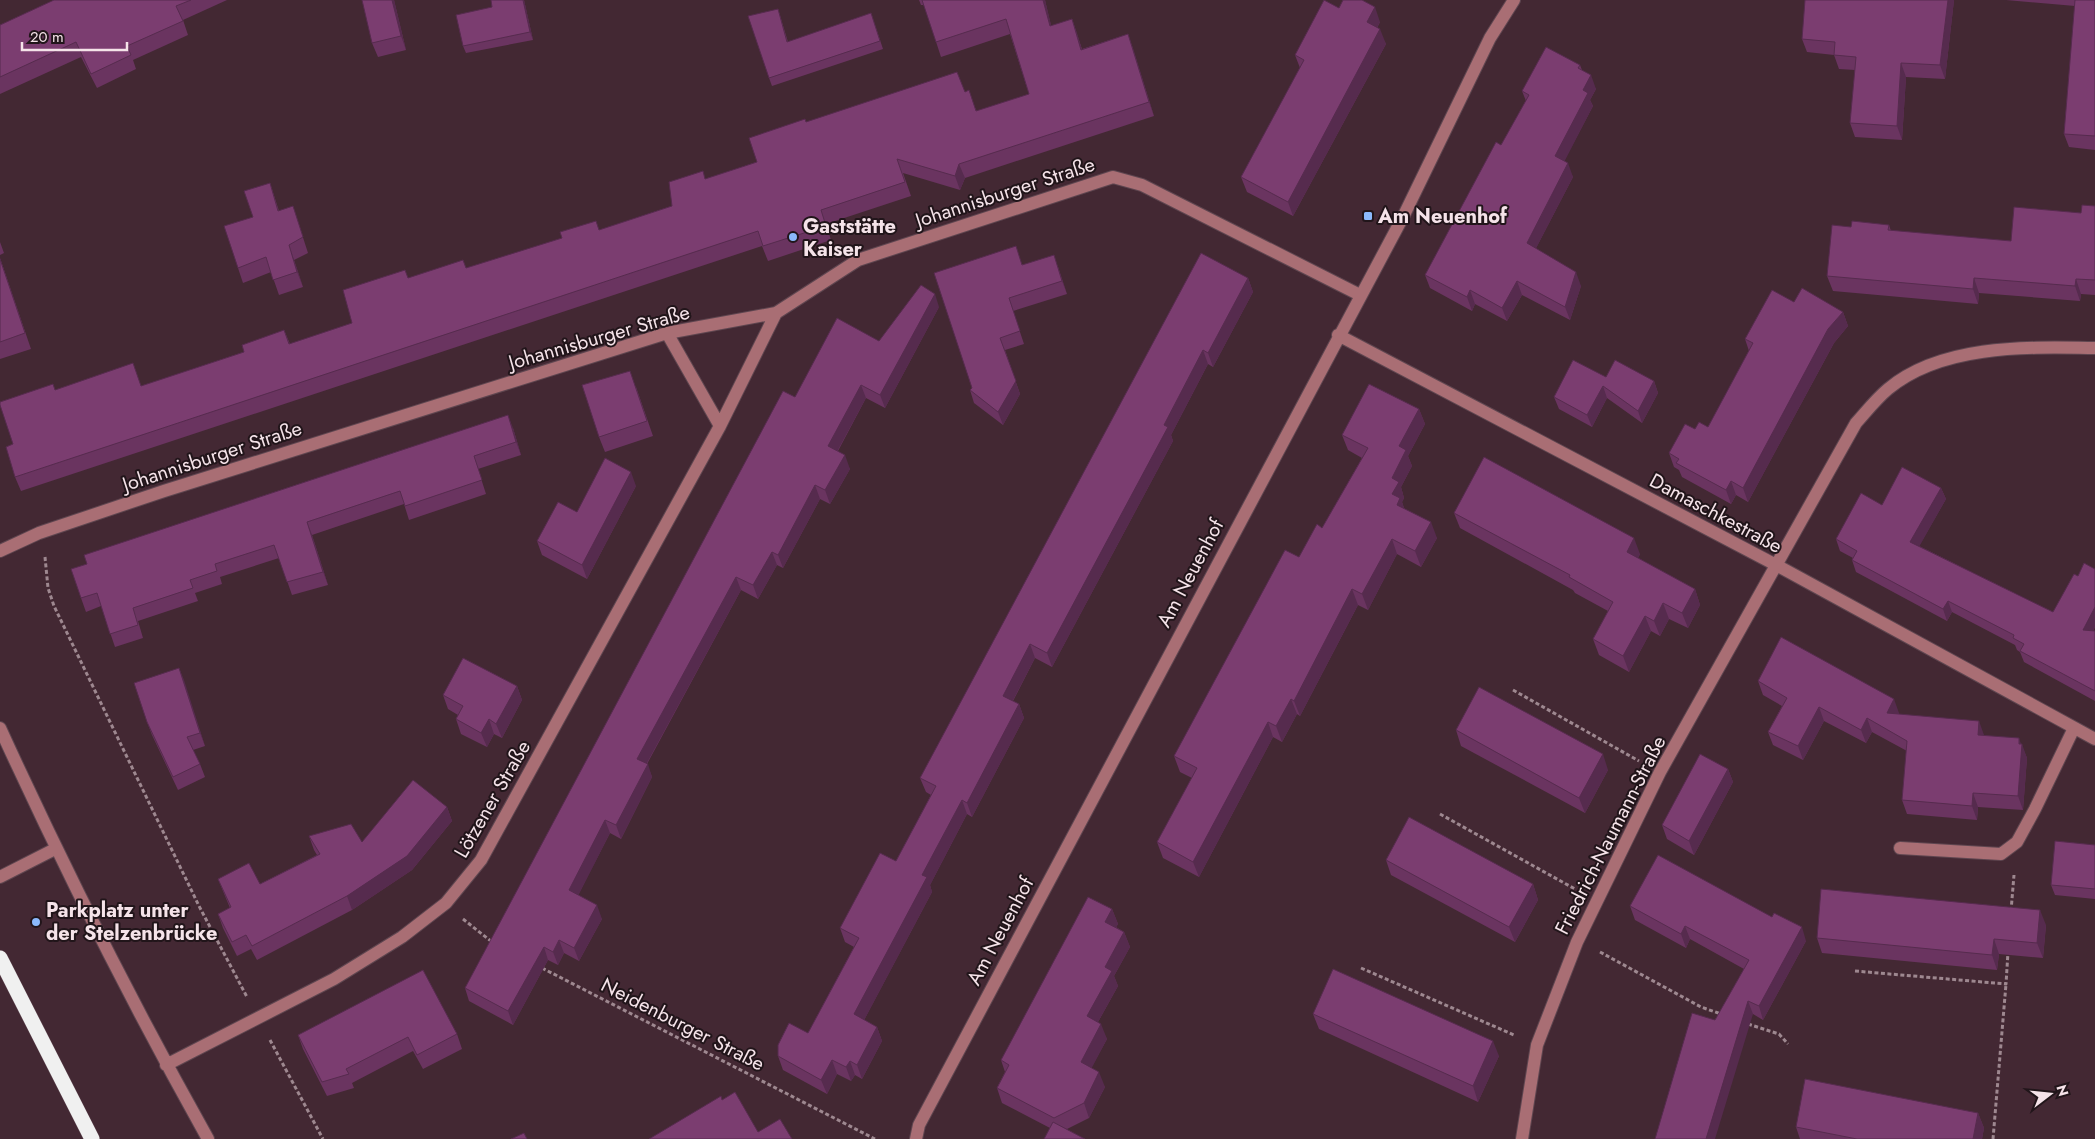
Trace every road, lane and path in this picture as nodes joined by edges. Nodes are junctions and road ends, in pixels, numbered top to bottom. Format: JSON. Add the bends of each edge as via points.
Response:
{"nodes":[{"id":1,"x":1514,"y":0,"type":"edge"},
{"id":2,"x":1360,"y":295,"type":"junction"},
{"id":3,"x":776,"y":313,"type":"junction"},
{"id":4,"x":667,"y":332,"type":"junction"},
{"id":5,"x":1338,"y":336,"type":"junction"},
{"id":6,"x":2095,"y":348,"type":"edge"},
{"id":7,"x":720,"y":426,"type":"junction"},
{"id":8,"x":39,"y":533,"type":"junction"},
{"id":9,"x":0,"y":551,"type":"edge"},
{"id":10,"x":1778,"y":566,"type":"junction"},
{"id":11,"x":1513,"y":690,"type":"dead end"},
{"id":12,"x":0,"y":728,"type":"edge"},
{"id":13,"x":2074,"y":728,"type":"junction"},
{"id":14,"x":2095,"y":739,"type":"edge"},
{"id":15,"x":1660,"y":772,"type":"junction"},
{"id":16,"x":1440,"y":814,"type":"dead end"},
{"id":17,"x":2017,"y":842,"type":"junction"},
{"id":18,"x":1900,"y":848,"type":"dead end"},
{"id":19,"x":55,"y":849,"type":"junction"},
{"id":20,"x":0,"y":877,"type":"edge"},
{"id":21,"x":1597,"y":901,"type":"junction"},
{"id":22,"x":2011,"y":918,"type":"edge"},
{"id":23,"x":479,"y":934,"type":"dead end"},
{"id":24,"x":1577,"y":942,"type":"junction"},
{"id":25,"x":498,"y":944,"type":"edge"},
{"id":26,"x":2009,"y":946,"type":"edge"},
{"id":27,"x":0,"y":958,"type":"edge"},
{"id":28,"x":540,"y":967,"type":"edge"},
{"id":29,"x":1361,"y":968,"type":"dead end"},
{"id":30,"x":1855,"y":971,"type":"dead end"},
{"id":31,"x":2006,"y":984,"type":"junction"},
{"id":32,"x":258,"y":1016,"type":"junction"},
{"id":33,"x":1727,"y":1016,"type":"edge"},
{"id":34,"x":1744,"y":1022,"type":"edge"},
{"id":35,"x":1788,"y":1044,"type":"dead end"},
{"id":36,"x":1537,"y":1045,"type":"junction"},
{"id":37,"x":166,"y":1065,"type":"junction"},
{"id":38,"x":92,"y":1139,"type":"edge"},
{"id":39,"x":208,"y":1139,"type":"edge"},
{"id":40,"x":323,"y":1139,"type":"edge"},
{"id":41,"x":875,"y":1139,"type":"edge"},
{"id":42,"x":916,"y":1139,"type":"edge"},
{"id":43,"x":1522,"y":1139,"type":"edge"},
{"id":44,"x":1993,"y":1139,"type":"edge"}],
"edges":[{"from":1,"to":2,"type":"street","name":"Am Neuenhof","via":[[1490,38],[1404,215]]},
{"from":2,"to":3,"type":"street","name":"Johannisburger Straße","via":[[1142,185],[1113,177],[858,260]]},
{"from":2,"to":5,"type":"street","name":"Am Neuenhof"},
{"from":3,"to":4,"type":"street","name":"Johannisburger Straße"},
{"from":3,"to":7,"type":"street","name":"Lötzener Straße"},
{"from":4,"to":7,"type":"street"},
{"from":4,"to":8,"type":"street","name":"Johannisburger Straße"},
{"from":5,"to":10,"type":"street","name":"Damaschkestraße"},
{"from":5,"to":42,"type":"street","name":"Am Neuenhof","via":[[919,1125]]},
{"from":6,"to":10,"type":"street","name":"Friedrich-Naumann-Straße","via":[[2030,347],[1949,358],[1889,388],[1856,423]]},
{"from":7,"to":32,"type":"street","name":"Lötzener Straße","via":[[481,860],[446,903],[402,937],[334,979]]},
{"from":8,"to":9,"type":"street","name":"Johannisburger Straße"},
{"from":8,"to":32,"type":"path","via":[[54,606],[199,906]]},
{"from":10,"to":13,"type":"street","name":"Damaschkestraße"},
{"from":10,"to":15,"type":"street","name":"Friedrich-Naumann-Straße"},
{"from":11,"to":15,"type":"path"},
{"from":12,"to":19,"type":"street"},
{"from":13,"to":14,"type":"street","name":"Damaschkestraße"},
{"from":13,"to":17,"type":"street"},
{"from":15,"to":21,"type":"street","name":"Friedrich-Naumann-Straße"},
{"from":16,"to":21,"type":"path"},
{"from":17,"to":18,"type":"street","via":[[2001,854]]},
{"from":17,"to":22,"type":"path"},
{"from":19,"to":20,"type":"street"},
{"from":19,"to":37,"type":"street"},
{"from":21,"to":24,"type":"street","name":"Friedrich-Naumann-Straße"},
{"from":23,"to":25,"type":"path"},
{"from":24,"to":33,"type":"path","via":[[1701,1007]]},
{"from":24,"to":36,"type":"street","name":"Friedrich-Naumann-Straße"},
{"from":26,"to":31,"type":"path"},
{"from":27,"to":38,"type":"highway"},
{"from":28,"to":41,"type":"path","name":"Neidenburger Straße"},
{"from":29,"to":36,"type":"path"},
{"from":30,"to":31,"type":"path"},
{"from":31,"to":44,"type":"path"},
{"from":32,"to":37,"type":"street","name":"Lötzener Straße"},
{"from":32,"to":40,"type":"path"},
{"from":34,"to":35,"type":"path","via":[[1779,1034]]},
{"from":36,"to":43,"type":"street","name":"Friedrich-Naumann-Straße"},
{"from":37,"to":39,"type":"street"}]}
